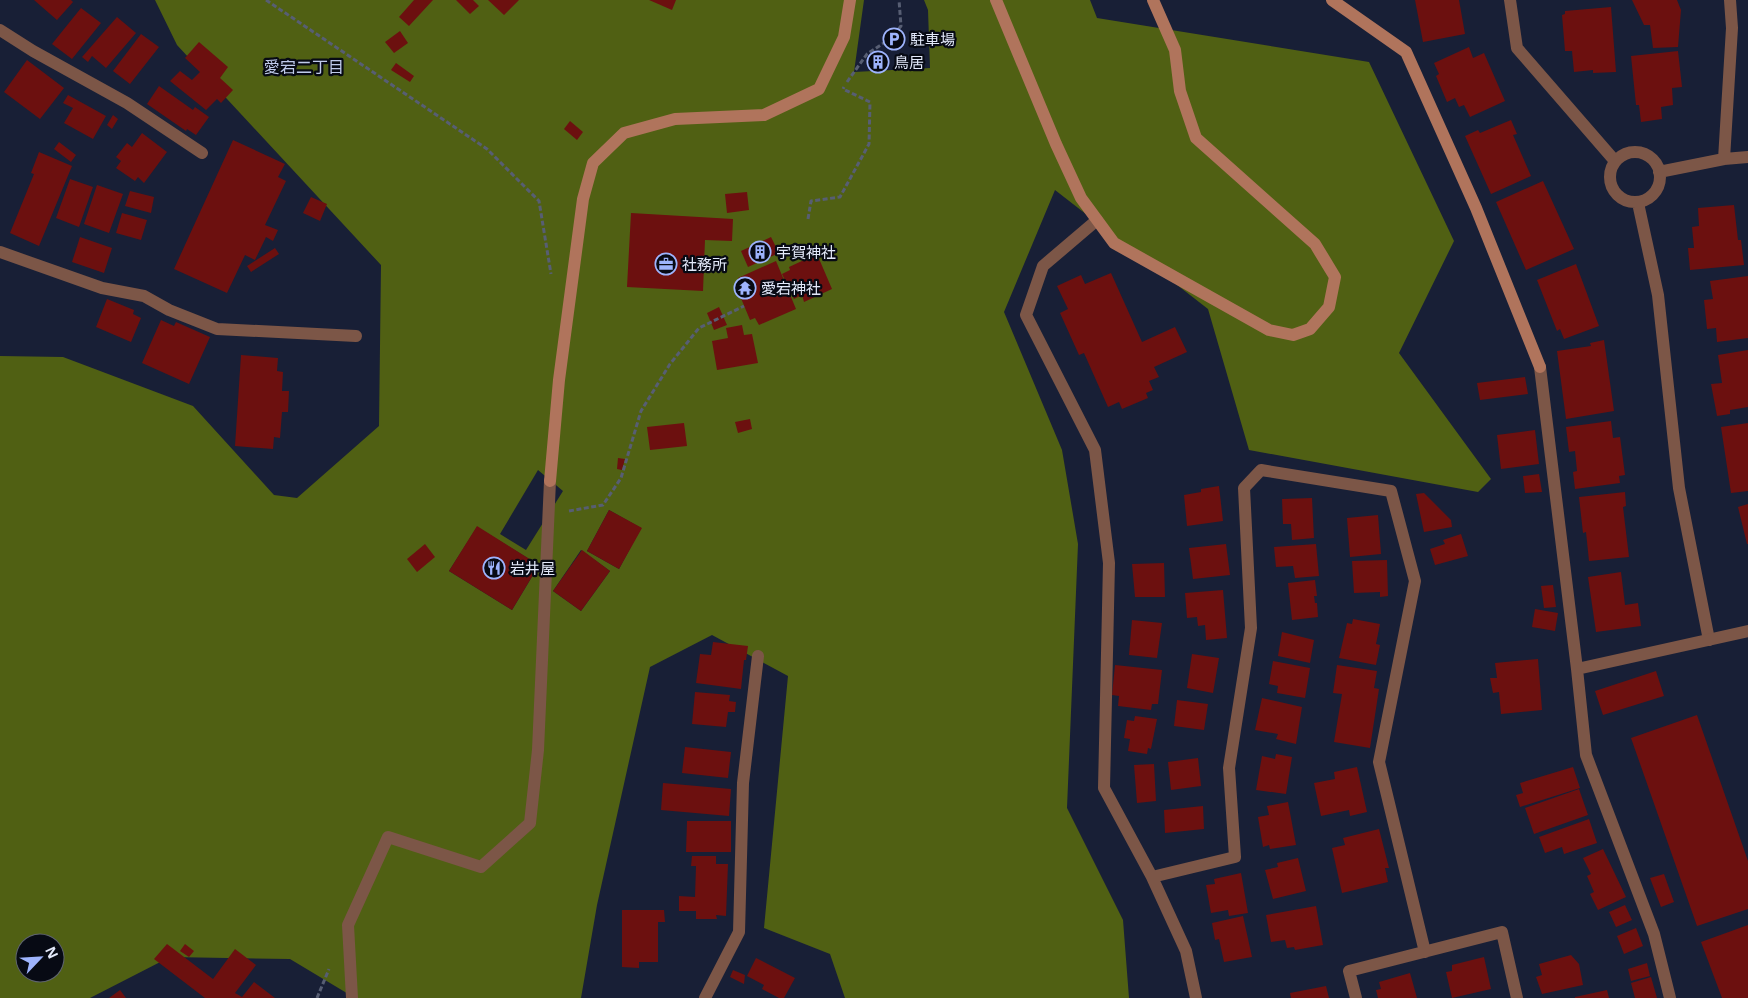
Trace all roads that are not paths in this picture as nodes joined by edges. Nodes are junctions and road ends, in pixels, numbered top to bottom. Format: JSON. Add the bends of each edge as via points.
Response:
{"nodes":[{"id":1,"x":850,"y":0,"type":"edge"},
{"id":2,"x":996,"y":0,"type":"edge"},
{"id":3,"x":1153,"y":0,"type":"edge"},
{"id":4,"x":1332,"y":0,"type":"edge"},
{"id":5,"x":1510,"y":0,"type":"edge"},
{"id":6,"x":1730,"y":0,"type":"edge"},
{"id":7,"x":0,"y":30,"type":"edge"},
{"id":8,"x":202,"y":153,"type":"dead end"},
{"id":9,"x":1748,"y":157,"type":"edge"},
{"id":10,"x":1724,"y":160,"type":"junction"},
{"id":11,"x":1615,"y":161,"type":"junction"},
{"id":12,"x":1659,"y":172,"type":"junction"},
{"id":13,"x":1638,"y":203,"type":"junction"},
{"id":14,"x":1097,"y":220,"type":"junction"},
{"id":15,"x":0,"y":252,"type":"edge"},
{"id":16,"x":356,"y":336,"type":"dead end"},
{"id":17,"x":1748,"y":630,"type":"edge"},
{"id":18,"x":1709,"y":640,"type":"junction"},
{"id":19,"x":758,"y":656,"type":"dead end"},
{"id":20,"x":1577,"y":669,"type":"junction"},
{"id":21,"x":1152,"y":877,"type":"junction"},
{"id":22,"x":1424,"y":952,"type":"junction"},
{"id":23,"x":352,"y":998,"type":"edge"},
{"id":24,"x":706,"y":998,"type":"edge"},
{"id":25,"x":1196,"y":998,"type":"edge"},
{"id":26,"x":1356,"y":998,"type":"edge"},
{"id":27,"x":1516,"y":998,"type":"edge"},
{"id":28,"x":1670,"y":998,"type":"edge"}],
"edges":[{"from":1,"to":23,"type":"street","via":[[844,37],[819,89],[764,115],[675,119],[624,133],[593,163],[583,199],[559,380],[550,481],[538,750],[530,823],[481,867],[388,837],[348,925]]},
{"from":2,"to":14,"type":"street","via":[[1056,144],[1081,198]]},
{"from":3,"to":14,"type":"street","via":[[1175,50],[1180,91],[1196,138],[1315,244],[1335,277],[1329,307],[1310,329],[1293,335],[1269,330],[1114,243]]},
{"from":4,"to":20,"type":"street","via":[[1406,52],[1476,208],[1540,367]]},
{"from":5,"to":11,"type":"street","via":[[1517,48]]},
{"from":6,"to":10,"type":"street","via":[[1732,28]]},
{"from":7,"to":8,"type":"street","via":[[127,103]]},
{"from":9,"to":10,"type":"street"},
{"from":10,"to":12,"type":"street"},
{"from":11,"to":12,"type":"street","via":[[1630,153],[1643,154],[1651,158]]},
{"from":11,"to":13,"type":"street","via":[[1610,171],[1612,188],[1624,200]]},
{"from":12,"to":13,"type":"street","via":[[1657,189],[1652,196]]},
{"from":13,"to":18,"type":"street","via":[[1658,295],[1679,488]]},
{"from":14,"to":21,"type":"street","via":[[1043,266],[1026,315],[1095,450],[1109,563],[1104,788]]},
{"from":15,"to":16,"type":"street","via":[[102,288],[144,296],[169,310],[217,328]]},
{"from":17,"to":18,"type":"street"},
{"from":18,"to":20,"type":"street"},
{"from":19,"to":24,"type":"street","via":[[743,783],[739,932]]},
{"from":20,"to":28,"type":"street","via":[[1586,755],[1654,934]]},
{"from":21,"to":22,"type":"street","via":[[1235,857],[1229,768],[1252,628],[1244,488],[1261,470],[1391,491],[1415,581],[1379,762]]},
{"from":21,"to":25,"type":"street","via":[[1186,951]]},
{"from":22,"to":26,"type":"street","via":[[1349,971]]},
{"from":22,"to":27,"type":"street","via":[[1502,932]]}]}
